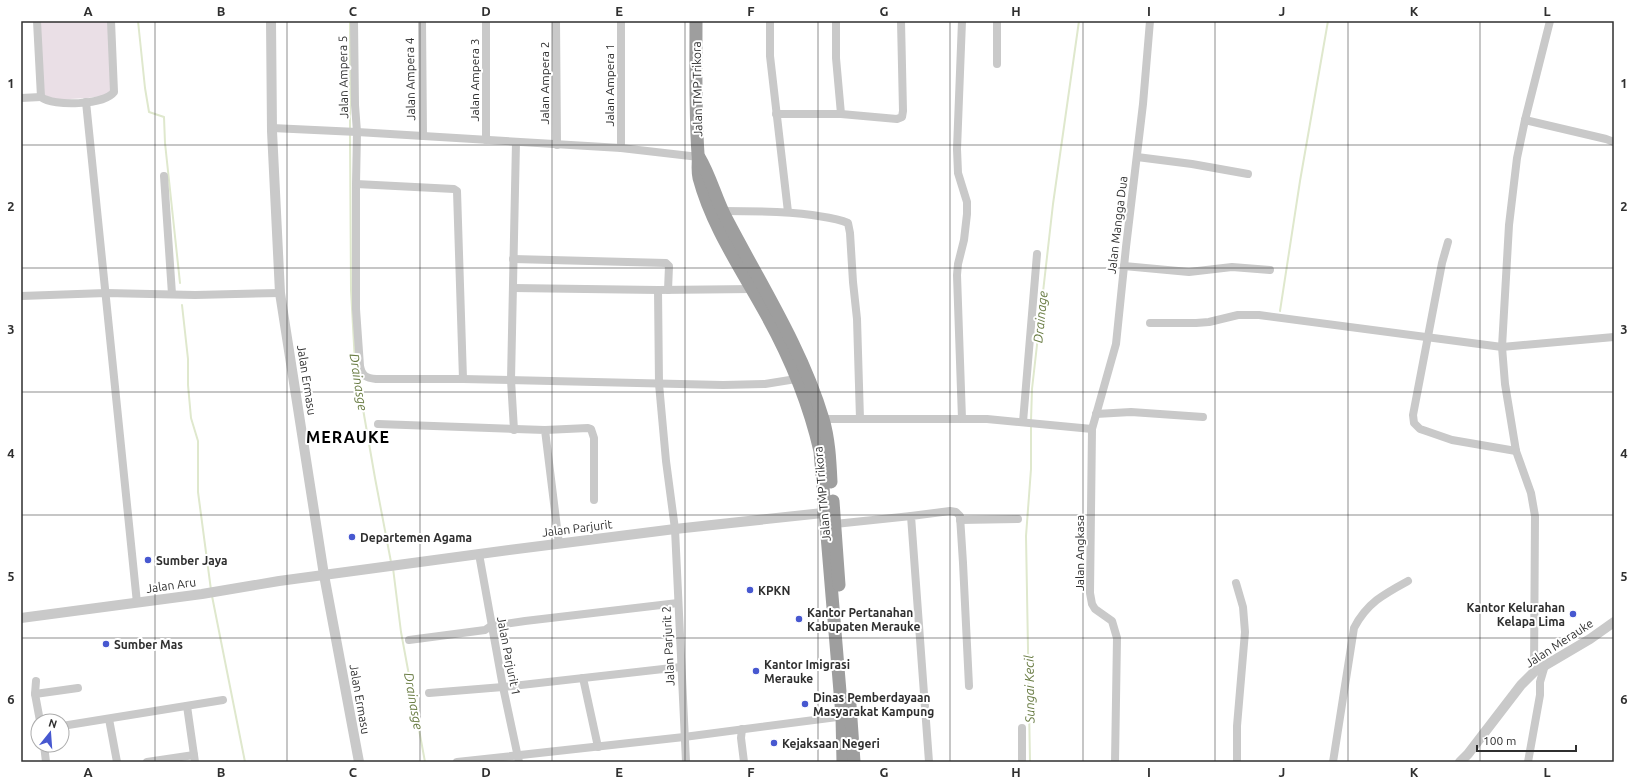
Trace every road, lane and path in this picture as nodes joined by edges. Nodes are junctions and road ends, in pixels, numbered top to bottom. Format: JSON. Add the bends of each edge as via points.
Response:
{"nodes":[{"id":1,"x":37,"y":21,"type":"edge"},
{"id":2,"x":111,"y":21,"type":"edge"},
{"id":3,"x":271,"y":21,"type":"edge"},
{"id":4,"x":354,"y":21,"type":"edge"},
{"id":5,"x":422,"y":21,"type":"edge"},
{"id":6,"x":486,"y":21,"type":"edge"},
{"id":7,"x":556,"y":21,"type":"edge"},
{"id":8,"x":621,"y":21,"type":"edge"},
{"id":9,"x":696,"y":21,"type":"edge"},
{"id":10,"x":770,"y":21,"type":"edge"},
{"id":11,"x":836,"y":21,"type":"edge"},
{"id":12,"x":901,"y":21,"type":"edge"},
{"id":13,"x":962,"y":21,"type":"edge"},
{"id":14,"x":997,"y":21,"type":"edge"},
{"id":15,"x":1150,"y":21,"type":"edge"},
{"id":16,"x":1550,"y":21,"type":"edge"},
{"id":17,"x":997,"y":64,"type":"dead end"},
{"id":18,"x":41,"y":97,"type":"junction"},
{"id":19,"x":21,"y":98,"type":"edge"},
{"id":20,"x":86,"y":102,"type":"junction"},
{"id":21,"x":776,"y":114,"type":"junction"},
{"id":22,"x":841,"y":114,"type":"junction"},
{"id":23,"x":1524,"y":120,"type":"junction"},
{"id":24,"x":272,"y":128,"type":"junction"},
{"id":25,"x":358,"y":132,"type":"junction"},
{"id":26,"x":423,"y":136,"type":"junction"},
{"id":27,"x":486,"y":140,"type":"junction"},
{"id":28,"x":516,"y":142,"type":"junction"},
{"id":29,"x":1614,"y":142,"type":"edge"},
{"id":30,"x":557,"y":145,"type":"junction"},
{"id":31,"x":621,"y":148,"type":"junction"},
{"id":32,"x":699,"y":157,"type":"junction"},
{"id":33,"x":1137,"y":157,"type":"junction"},
{"id":34,"x":1248,"y":174,"type":"dead end"},
{"id":35,"x":164,"y":176,"type":"dead end"},
{"id":36,"x":356,"y":184,"type":"junction"},
{"id":37,"x":722,"y":211,"type":"junction"},
{"id":38,"x":788,"y":212,"type":"junction"},
{"id":39,"x":1448,"y":242,"type":"dead end"},
{"id":40,"x":1037,"y":254,"type":"dead end"},
{"id":41,"x":513,"y":259,"type":"junction"},
{"id":42,"x":1124,"y":266,"type":"junction"},
{"id":43,"x":1270,"y":270,"type":"dead end"},
{"id":44,"x":513,"y":288,"type":"junction"},
{"id":45,"x":757,"y":289,"type":"junction"},
{"id":46,"x":658,"y":290,"type":"junction"},
{"id":47,"x":668,"y":290,"type":"junction"},
{"id":48,"x":106,"y":293,"type":"junction"},
{"id":49,"x":280,"y":293,"type":"junction"},
{"id":50,"x":172,"y":294,"type":"junction"},
{"id":51,"x":21,"y":296,"type":"edge"},
{"id":52,"x":1150,"y":323,"type":"dead end"},
{"id":53,"x":1428,"y":337,"type":"junction"},
{"id":54,"x":1614,"y":337,"type":"edge"},
{"id":55,"x":1502,"y":346,"type":"junction"},
{"id":56,"x":462,"y":379,"type":"junction"},
{"id":57,"x":796,"y":379,"type":"junction"},
{"id":58,"x":512,"y":380,"type":"junction"},
{"id":59,"x":659,"y":384,"type":"junction"},
{"id":60,"x":1096,"y":414,"type":"junction"},
{"id":61,"x":1203,"y":417,"type":"dead end"},
{"id":62,"x":823,"y":419,"type":"junction"},
{"id":63,"x":860,"y":419,"type":"junction"},
{"id":64,"x":962,"y":419,"type":"junction"},
{"id":65,"x":1025,"y":422,"type":"junction"},
{"id":66,"x":378,"y":424,"type":"dead end"},
{"id":67,"x":1092,"y":429,"type":"junction"},
{"id":68,"x":514,"y":430,"type":"junction"},
{"id":69,"x":545,"y":430,"type":"junction"},
{"id":70,"x":1516,"y":451,"type":"junction"},
{"id":71,"x":594,"y":500,"type":"dead end"},
{"id":72,"x":831,"y":516,"type":"junction"},
{"id":73,"x":911,"y":516,"type":"junction"},
{"id":74,"x":1018,"y":519,"type":"dead end"},
{"id":75,"x":960,"y":520,"type":"junction"},
{"id":76,"x":675,"y":529,"type":"junction"},
{"id":77,"x":559,"y":544,"type":"junction"},
{"id":78,"x":479,"y":554,"type":"junction"},
{"id":79,"x":324,"y":575,"type":"junction"},
{"id":80,"x":1408,"y":581,"type":"dead end"},
{"id":81,"x":1236,"y":583,"type":"dead end"},
{"id":82,"x":137,"y":603,"type":"junction"},
{"id":83,"x":678,"y":603,"type":"junction"},
{"id":84,"x":21,"y":618,"type":"edge"},
{"id":85,"x":1614,"y":622,"type":"edge"},
{"id":86,"x":491,"y":626,"type":"junction"},
{"id":87,"x":409,"y":640,"type":"dead end"},
{"id":88,"x":1545,"y":665,"type":"junction"},
{"id":89,"x":681,"y":667,"type":"junction"},
{"id":90,"x":1534,"y":672,"type":"junction"},
{"id":91,"x":583,"y":678,"type":"junction"},
{"id":92,"x":36,"y":682,"type":"dead end"},
{"id":93,"x":969,"y":686,"type":"dead end"},
{"id":94,"x":78,"y":688,"type":"dead end"},
{"id":95,"x":503,"y":688,"type":"junction"},
{"id":96,"x":429,"y":693,"type":"dead end"},
{"id":97,"x":36,"y":694,"type":"junction"},
{"id":98,"x":223,"y":700,"type":"dead end"},
{"id":99,"x":187,"y":706,"type":"junction"},
{"id":100,"x":39,"y":713,"type":"edge"},
{"id":101,"x":846,"y":716,"type":"junction"},
{"id":102,"x":109,"y":719,"type":"junction"},
{"id":103,"x":70,"y":725,"type":"edge"},
{"id":104,"x":1022,"y":728,"type":"dead end"},
{"id":105,"x":742,"y":729,"type":"junction"},
{"id":106,"x":684,"y":737,"type":"junction"},
{"id":107,"x":598,"y":747,"type":"junction"},
{"id":108,"x":194,"y":758,"type":"edge"},
{"id":109,"x":518,"y":759,"type":"edge"},
{"id":110,"x":117,"y":762,"type":"edge"},
{"id":111,"x":147,"y":762,"type":"edge"},
{"id":112,"x":359,"y":762,"type":"edge"},
{"id":113,"x":457,"y":762,"type":"edge"},
{"id":114,"x":686,"y":762,"type":"edge"},
{"id":115,"x":744,"y":762,"type":"edge"},
{"id":116,"x":843,"y":762,"type":"edge"},
{"id":117,"x":854,"y":762,"type":"edge"},
{"id":118,"x":929,"y":762,"type":"edge"},
{"id":119,"x":1022,"y":762,"type":"edge"},
{"id":120,"x":1114,"y":762,"type":"edge"},
{"id":121,"x":1237,"y":762,"type":"edge"},
{"id":122,"x":1333,"y":762,"type":"edge"},
{"id":123,"x":1460,"y":762,"type":"edge"},
{"id":124,"x":1528,"y":762,"type":"edge"}],
"edges":[{"from":1,"to":18,"type":"street"},
{"from":2,"to":20,"type":"street","via":[[114,92],[106,99]]},
{"from":3,"to":24,"type":"street","name":"Jalan Ermasu"},
{"from":4,"to":25,"type":"street","name":"Jalan Ampera 5","via":[[355,105]]},
{"from":5,"to":26,"type":"street","name":"Jalan Ampera 4"},
{"from":6,"to":27,"type":"street","name":"Jalan Ampera 3"},
{"from":7,"to":30,"type":"street","name":"Jalan Ampera 2"},
{"from":8,"to":31,"type":"street","name":"Jalan Ampera 1"},
{"from":9,"to":32,"type":"highway","name":"Jalan TMP Trikora","via":[[696,127]]},
{"from":10,"to":21,"type":"street","via":[[770,56]]},
{"from":11,"to":22,"type":"street"},
{"from":12,"to":22,"type":"street","via":[[902,117],[897,119]]},
{"from":13,"to":64,"type":"street","via":[[957,157],[958,173],[967,202],[964,240],[957,275]]},
{"from":14,"to":17,"type":"street"},
{"from":15,"to":33,"type":"street","name":"Jalan Mangga Dua"},
{"from":16,"to":23,"type":"street"},
{"from":18,"to":19,"type":"street"},
{"from":18,"to":20,"type":"street","via":[[50,102]]},
{"from":20,"to":48,"type":"street"},
{"from":21,"to":22,"type":"street"},
{"from":21,"to":38,"type":"street"},
{"from":23,"to":29,"type":"street"},
{"from":23,"to":55,"type":"street","via":[[1509,225]]},
{"from":24,"to":25,"type":"street"},
{"from":24,"to":49,"type":"street","name":"Jalan Ermasu"},
{"from":25,"to":26,"type":"street"},
{"from":25,"to":36,"type":"street","name":"Jalan Ampera 5"},
{"from":26,"to":27,"type":"street"},
{"from":27,"to":28,"type":"street"},
{"from":28,"to":30,"type":"street"},
{"from":28,"to":41,"type":"street"},
{"from":30,"to":31,"type":"street"},
{"from":31,"to":32,"type":"street"},
{"from":32,"to":37,"type":"highway","name":"Jalan TMP Trikora"},
{"from":32,"to":45,"type":"highway","name":"Jalan TMP Trikora","via":[[697,173],[715,219]]},
{"from":33,"to":34,"type":"street"},
{"from":33,"to":42,"type":"street","name":"Jalan Mangga Dua"},
{"from":35,"to":50,"type":"street"},
{"from":36,"to":56,"type":"street","via":[[457,191]]},
{"from":36,"to":56,"type":"street","name":"Jalan Ampera 5","via":[[356,309],[362,373],[376,379]]},
{"from":37,"to":38,"type":"street"},
{"from":37,"to":45,"type":"highway","name":"Jalan TMP Trikora"},
{"from":38,"to":63,"type":"street","via":[[842,221],[848,223],[850,228],[857,319]]},
{"from":39,"to":53,"type":"street"},
{"from":40,"to":65,"type":"street"},
{"from":41,"to":44,"type":"street"},
{"from":41,"to":47,"type":"street","via":[[666,263],[669,266]]},
{"from":42,"to":43,"type":"street","via":[[1189,272],[1232,267]]},
{"from":42,"to":60,"type":"street","name":"Jalan Mangga Dua","via":[[1116,344]]},
{"from":44,"to":46,"type":"street"},
{"from":44,"to":58,"type":"street"},
{"from":45,"to":47,"type":"street"},
{"from":45,"to":57,"type":"highway","name":"Jalan TMP Trikora"},
{"from":45,"to":62,"type":"highway","name":"Jalan TMP Trikora","via":[[796,351]]},
{"from":46,"to":47,"type":"street"},
{"from":46,"to":59,"type":"street","name":"Jalan Parjurit 2"},
{"from":48,"to":50,"type":"street"},
{"from":48,"to":51,"type":"street"},
{"from":48,"to":82,"type":"street"},
{"from":49,"to":50,"type":"street"},
{"from":49,"to":79,"type":"street","name":"Jalan Ermasu"},
{"from":52,"to":53,"type":"street","via":[[1202,322],[1238,315],[1259,315]]},
{"from":53,"to":55,"type":"street"},
{"from":53,"to":70,"type":"street","via":[[1413,415],[1414,423],[1420,429],[1452,440]]},
{"from":54,"to":55,"type":"street"},
{"from":55,"to":70,"type":"street","via":[[1505,384]]},
{"from":56,"to":58,"type":"street"},
{"from":57,"to":59,"type":"street","via":[[743,385]]},
{"from":57,"to":72,"type":"highway","name":"Jalan TMP Trikora","via":[[813,423]]},
{"from":58,"to":59,"type":"street"},
{"from":58,"to":68,"type":"street"},
{"from":59,"to":76,"type":"street","name":"Jalan Parjurit 2"},
{"from":60,"to":61,"type":"street","via":[[1130,412]]},
{"from":60,"to":67,"type":"street","name":"Jalan Mangga Dua"},
{"from":62,"to":63,"type":"street"},
{"from":62,"to":72,"type":"highway","name":"Jalan TMP Trikora","via":[[830,460]]},
{"from":63,"to":64,"type":"street"},
{"from":64,"to":65,"type":"street"},
{"from":65,"to":67,"type":"street"},
{"from":66,"to":68,"type":"street"},
{"from":67,"to":120,"type":"street","name":"Jalan Angkasa","via":[[1090,593],[1095,609],[1112,621],[1117,638]]},
{"from":68,"to":69,"type":"street"},
{"from":69,"to":71,"type":"street","via":[[591,429],[594,438]]},
{"from":69,"to":77,"type":"street"},
{"from":70,"to":90,"type":"street","via":[[1531,493],[1535,516]]},
{"from":72,"to":73,"type":"street"},
{"from":72,"to":76,"type":"street","name":"Jalan Parjurit"},
{"from":72,"to":101,"type":"highway","name":"Jalan TMP Trikora"},
{"from":72,"to":101,"type":"highway","name":"Jalan TMP Trikora","via":[[841,608]]},
{"from":73,"to":75,"type":"street","via":[[950,511],[956,512]]},
{"from":73,"to":118,"type":"street"},
{"from":74,"to":75,"type":"street"},
{"from":75,"to":93,"type":"street"},
{"from":76,"to":77,"type":"street","name":"Jalan Parjurit"},
{"from":76,"to":83,"type":"street","name":"Jalan Parjurit 2"},
{"from":77,"to":78,"type":"street","name":"Jalan Parjurit"},
{"from":78,"to":79,"type":"street","name":"Jalan Parjurit"},
{"from":78,"to":86,"type":"street","name":"Jalan Parjurit 1"},
{"from":79,"to":82,"type":"street","name":"Jalan Aru"},
{"from":79,"to":112,"type":"street","name":"Jalan Ermasu"},
{"from":80,"to":122,"type":"street","via":[[1380,597],[1361,615],[1354,628]]},
{"from":81,"to":121,"type":"street","via":[[1243,607],[1245,632],[1237,726]]},
{"from":82,"to":84,"type":"street","name":"Jalan Aru"},
{"from":83,"to":86,"type":"street"},
{"from":83,"to":89,"type":"street","name":"Jalan Parjurit 2"},
{"from":85,"to":88,"type":"street","name":"Jalan Merauke"},
{"from":86,"to":87,"type":"street","via":[[485,630]]},
{"from":86,"to":95,"type":"street","name":"Jalan Parjurit 1"},
{"from":88,"to":90,"type":"street","name":"Jalan Merauke"},
{"from":88,"to":124,"type":"street"},
{"from":89,"to":91,"type":"street"},
{"from":89,"to":106,"type":"street","name":"Jalan Parjurit 2"},
{"from":90,"to":123,"type":"street","name":"Jalan Merauke"},
{"from":91,"to":95,"type":"street"},
{"from":91,"to":107,"type":"street"},
{"from":92,"to":97,"type":"street"},
{"from":94,"to":97,"type":"street"},
{"from":95,"to":96,"type":"street"},
{"from":95,"to":109,"type":"street","name":"Jalan Parjurit 1"},
{"from":97,"to":100,"type":"street"},
{"from":98,"to":99,"type":"street"},
{"from":99,"to":102,"type":"street"},
{"from":99,"to":108,"type":"street"},
{"from":101,"to":105,"type":"street"},
{"from":101,"to":116,"type":"highway","name":"Jalan TMP Trikora"},
{"from":101,"to":117,"type":"highway","name":"Jalan TMP Trikora"},
{"from":102,"to":103,"type":"street"},
{"from":102,"to":110,"type":"street"},
{"from":104,"to":119,"type":"street"},
{"from":105,"to":106,"type":"street"},
{"from":105,"to":115,"type":"street"},
{"from":106,"to":107,"type":"street"},
{"from":106,"to":114,"type":"street","name":"Jalan Parjurit 2"},
{"from":107,"to":109,"type":"street"},
{"from":108,"to":111,"type":"street"},
{"from":109,"to":113,"type":"street"}]}
